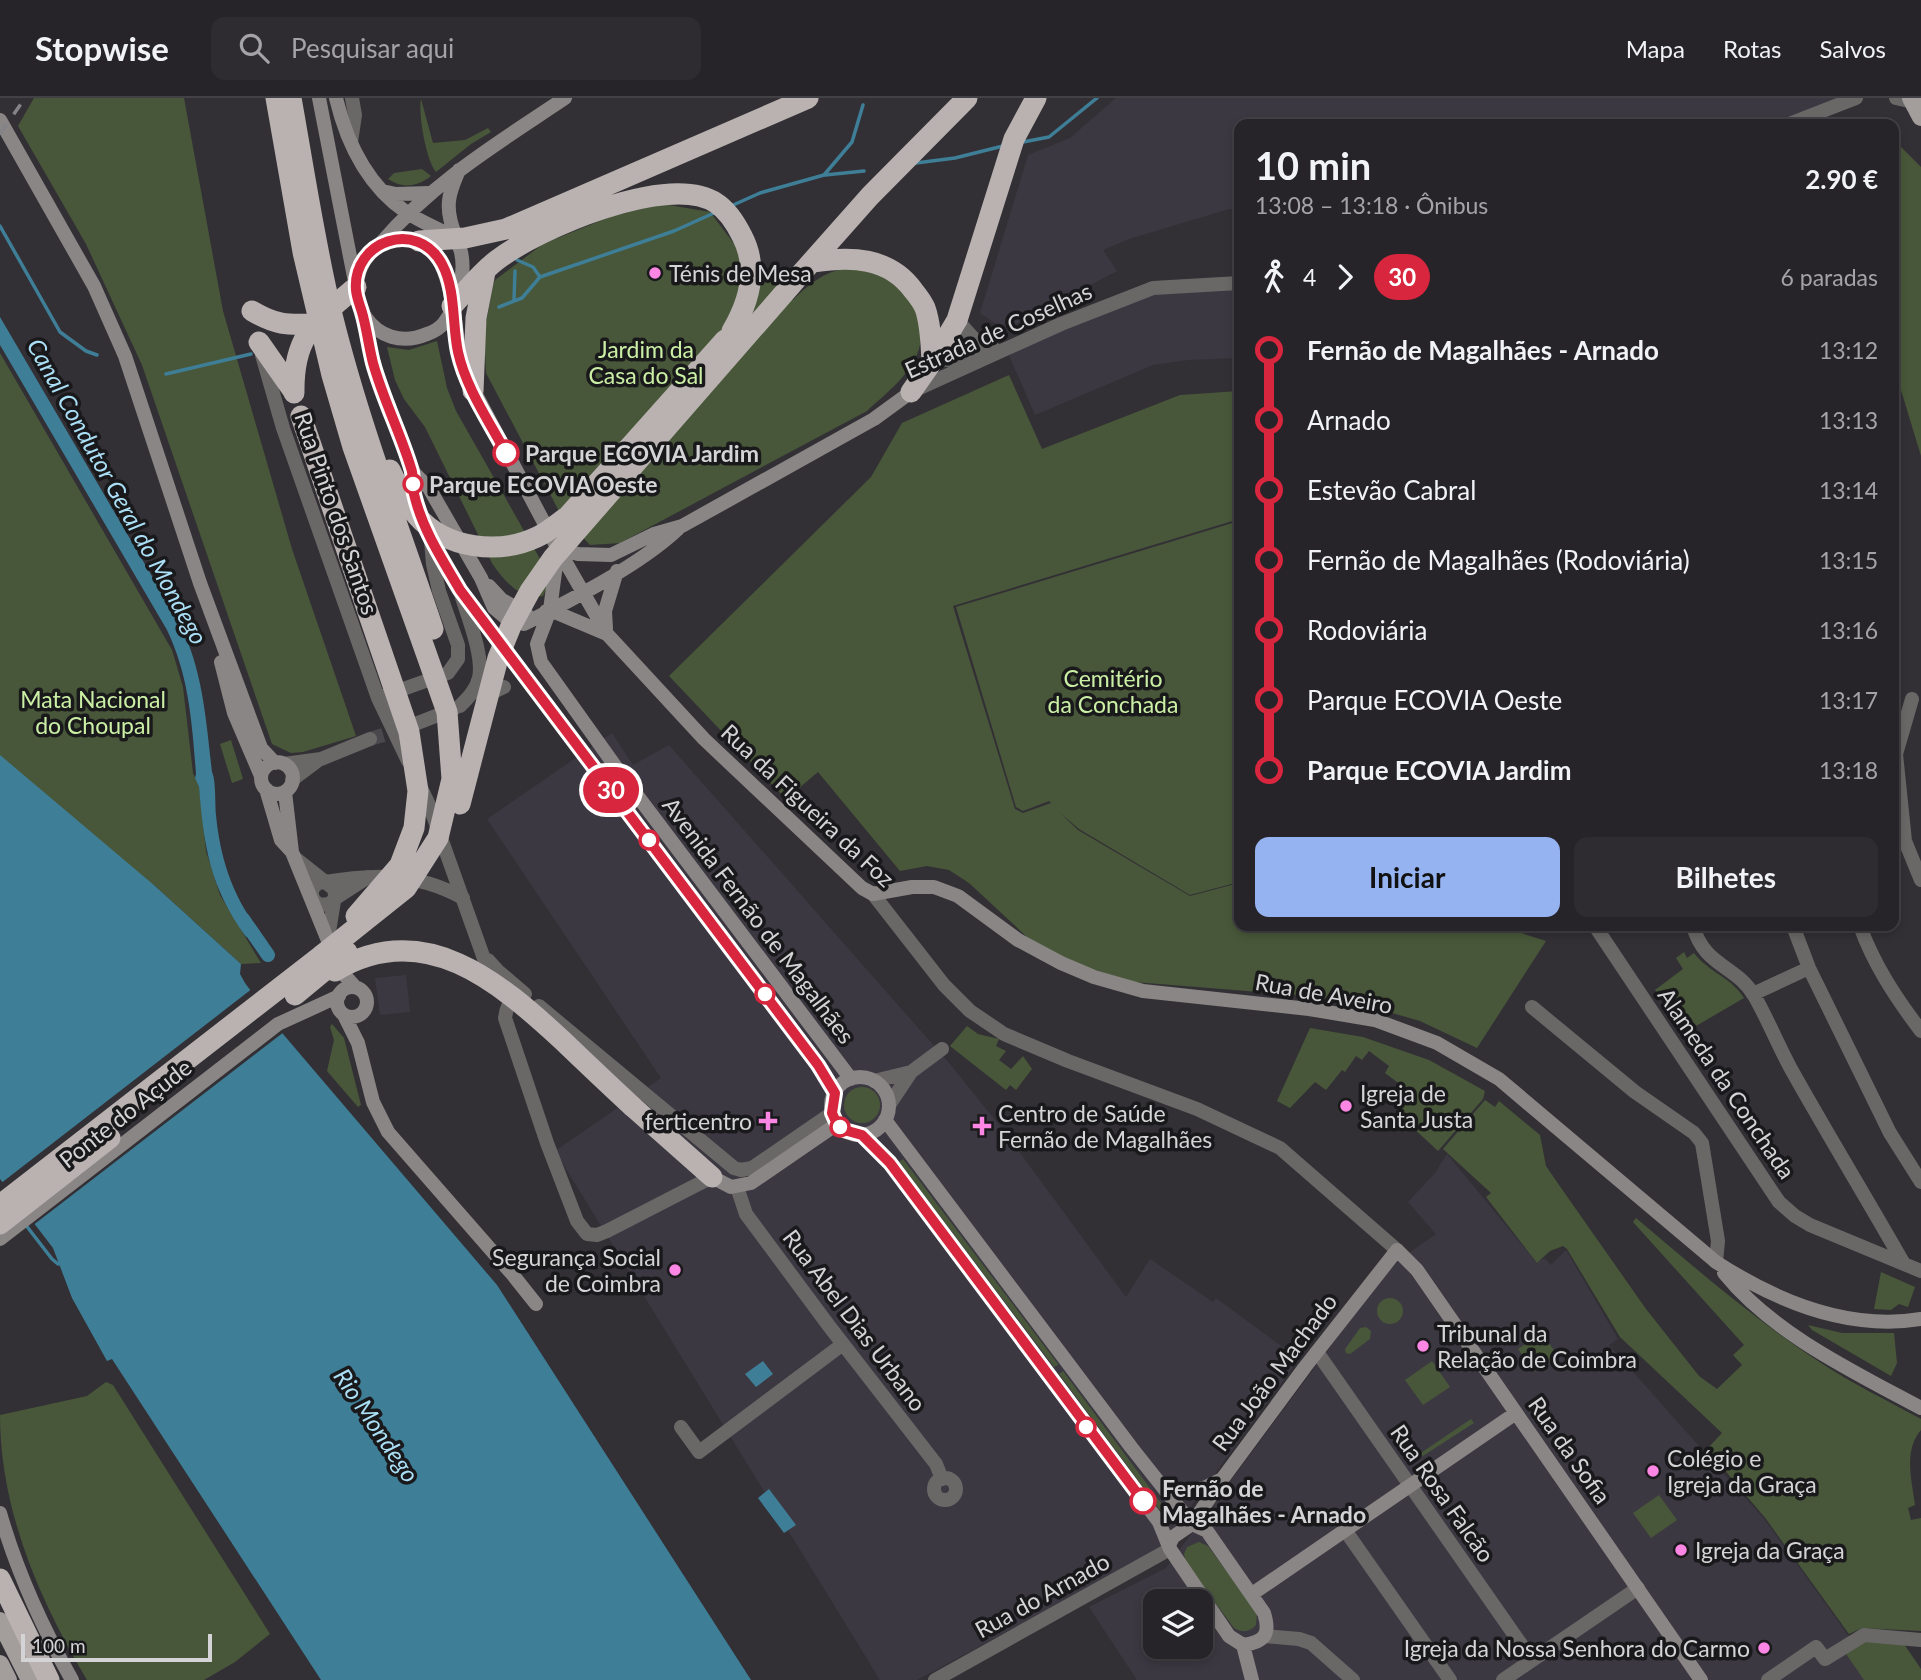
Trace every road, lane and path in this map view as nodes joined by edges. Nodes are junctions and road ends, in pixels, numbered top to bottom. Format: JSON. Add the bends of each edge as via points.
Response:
{"nodes":[{"id":1,"x":276,"y":98,"type":"edge"},
{"id":2,"x":291,"y":98,"type":"edge"},
{"id":3,"x":319,"y":98,"type":"edge"},
{"id":4,"x":336,"y":98,"type":"edge"},
{"id":5,"x":352,"y":98,"type":"edge"},
{"id":6,"x":565,"y":98,"type":"edge"},
{"id":7,"x":808,"y":98,"type":"edge"},
{"id":8,"x":947,"y":98,"type":"edge"},
{"id":9,"x":967,"y":98,"type":"edge"},
{"id":10,"x":1036,"y":98,"type":"edge"},
{"id":11,"x":1856,"y":98,"type":"edge"},
{"id":12,"x":1802,"y":119,"type":"edge"},
{"id":13,"x":0,"y":120,"type":"edge"},
{"id":14,"x":351,"y":142,"type":"junction"},
{"id":15,"x":459,"y":170,"type":"junction"},
{"id":16,"x":379,"y":191,"type":"junction"},
{"id":17,"x":429,"y":193,"type":"junction"},
{"id":18,"x":408,"y":213,"type":"junction"},
{"id":19,"x":456,"y":239,"type":"junction"},
{"id":20,"x":419,"y":241,"type":"junction"},
{"id":21,"x":382,"y":243,"type":"junction"},
{"id":22,"x":801,"y":269,"type":"junction"},
{"id":23,"x":485,"y":270,"type":"junction"},
{"id":24,"x":1234,"y":283,"type":"edge"},
{"id":25,"x":356,"y":287,"type":"junction"},
{"id":26,"x":452,"y":306,"type":"junction"},
{"id":27,"x":252,"y":311,"type":"dead end"},
{"id":28,"x":363,"y":315,"type":"junction"},
{"id":29,"x":957,"y":320,"type":"junction"},
{"id":30,"x":313,"y":324,"type":"junction"},
{"id":31,"x":732,"y":331,"type":"junction"},
{"id":32,"x":259,"y":342,"type":"joint"},
{"id":33,"x":999,"y":351,"type":"junction"},
{"id":34,"x":932,"y":362,"type":"junction"},
{"id":35,"x":473,"y":391,"type":"junction"},
{"id":36,"x":911,"y":392,"type":"junction"},
{"id":37,"x":294,"y":393,"type":"junction"},
{"id":38,"x":359,"y":412,"type":"junction"},
{"id":39,"x":412,"y":471,"type":"junction"},
{"id":40,"x":682,"y":526,"type":"junction"},
{"id":41,"x":431,"y":541,"type":"junction"},
{"id":42,"x":558,"y":549,"type":"junction"},
{"id":43,"x":617,"y":571,"type":"junction"},
{"id":44,"x":200,"y":583,"type":"junction"},
{"id":45,"x":460,"y":590,"type":"junction"},
{"id":46,"x":584,"y":592,"type":"junction"},
{"id":47,"x":550,"y":610,"type":"junction"},
{"id":48,"x":607,"y":634,"type":"junction"},
{"id":49,"x":491,"y":684,"type":"junction"},
{"id":50,"x":378,"y":698,"type":"junction"},
{"id":51,"x":1912,"y":699,"type":"dead end"},
{"id":52,"x":460,"y":706,"type":"junction"},
{"id":53,"x":400,"y":730,"type":"tunnel mouth"},
{"id":54,"x":370,"y":739,"type":"tunnel mouth"},
{"id":55,"x":1899,"y":744,"type":"edge"},
{"id":56,"x":321,"y":759,"type":"junction"},
{"id":57,"x":279,"y":763,"type":"junction"},
{"id":58,"x":264,"y":783,"type":"junction"},
{"id":59,"x":1899,"y":783,"type":"edge"},
{"id":60,"x":288,"y":786,"type":"junction"},
{"id":61,"x":464,"y":788,"type":"junction"},
{"id":62,"x":293,"y":855,"type":"junction"},
{"id":63,"x":368,"y":877,"type":"junction"},
{"id":64,"x":1921,"y":880,"type":"edge"},
{"id":65,"x":327,"y":882,"type":"junction"},
{"id":66,"x":873,"y":894,"type":"junction"},
{"id":67,"x":312,"y":897,"type":"junction"},
{"id":68,"x":463,"y":898,"type":"junction"},
{"id":69,"x":334,"y":899,"type":"junction"},
{"id":70,"x":1596,"y":931,"type":"edge"},
{"id":71,"x":1694,"y":931,"type":"edge"},
{"id":72,"x":1795,"y":931,"type":"edge"},
{"id":73,"x":1862,"y":931,"type":"edge"},
{"id":74,"x":325,"y":946,"type":"junction"},
{"id":75,"x":482,"y":953,"type":"junction"},
{"id":76,"x":1809,"y":968,"type":"junction"},
{"id":77,"x":345,"y":992,"type":"junction"},
{"id":78,"x":525,"y":994,"type":"junction"},
{"id":79,"x":1753,"y":995,"type":"junction"},
{"id":80,"x":298,"y":1004,"type":"junction"},
{"id":81,"x":1532,"y":1007,"type":"dead end"},
{"id":82,"x":364,"y":1013,"type":"junction"},
{"id":83,"x":342,"y":1014,"type":"junction"},
{"id":84,"x":505,"y":1018,"type":"junction"},
{"id":85,"x":1921,"y":1031,"type":"edge"},
{"id":86,"x":358,"y":1043,"type":"junction"},
{"id":87,"x":942,"y":1049,"type":"dead end"},
{"id":88,"x":911,"y":1072,"type":"junction"},
{"id":89,"x":851,"y":1079,"type":"junction"},
{"id":90,"x":874,"y":1081,"type":"junction"},
{"id":91,"x":835,"y":1093,"type":"junction"},
{"id":92,"x":889,"y":1105,"type":"junction"},
{"id":93,"x":835,"y":1119,"type":"junction"},
{"id":94,"x":886,"y":1120,"type":"junction"},
{"id":95,"x":862,"y":1135,"type":"junction"},
{"id":96,"x":712,"y":1177,"type":"junction"},
{"id":97,"x":1921,"y":1182,"type":"edge"},
{"id":98,"x":737,"y":1187,"type":"junction"},
{"id":99,"x":0,"y":1205,"type":"edge"},
{"id":100,"x":0,"y":1224,"type":"edge"},
{"id":101,"x":1715,"y":1228,"type":"junction"},
{"id":102,"x":0,"y":1239,"type":"edge"},
{"id":103,"x":1699,"y":1247,"type":"junction"},
{"id":104,"x":1397,"y":1250,"type":"junction"},
{"id":105,"x":1716,"y":1262,"type":"junction"},
{"id":106,"x":1905,"y":1264,"type":"junction"},
{"id":107,"x":1921,"y":1270,"type":"edge"},
{"id":108,"x":536,"y":1304,"type":"dead end"},
{"id":109,"x":1921,"y":1319,"type":"edge"},
{"id":110,"x":843,"y":1344,"type":"junction"},
{"id":111,"x":1317,"y":1352,"type":"junction"},
{"id":112,"x":1921,"y":1408,"type":"edge"},
{"id":113,"x":1516,"y":1413,"type":"junction"},
{"id":114,"x":681,"y":1427,"type":"dead end"},
{"id":115,"x":1223,"y":1478,"type":"junction"},
{"id":116,"x":942,"y":1479,"type":"dead end"},
{"id":117,"x":1410,"y":1485,"type":"junction"},
{"id":118,"x":1169,"y":1494,"type":"junction"},
{"id":119,"x":0,"y":1513,"type":"edge"},
{"id":120,"x":1192,"y":1524,"type":"junction"},
{"id":121,"x":1345,"y":1530,"type":"junction"},
{"id":122,"x":1170,"y":1546,"type":"junction"},
{"id":123,"x":0,"y":1579,"type":"edge"},
{"id":124,"x":1638,"y":1588,"type":"junction"},
{"id":125,"x":1252,"y":1594,"type":"junction"},
{"id":126,"x":0,"y":1621,"type":"edge"},
{"id":127,"x":1265,"y":1636,"type":"junction"},
{"id":128,"x":1921,"y":1640,"type":"edge"},
{"id":129,"x":1243,"y":1645,"type":"junction"},
{"id":130,"x":1532,"y":1660,"type":"junction"},
{"id":131,"x":0,"y":1664,"type":"edge"},
{"id":132,"x":8,"y":1680,"type":"edge"},
{"id":133,"x":30,"y":1680,"type":"edge"},
{"id":134,"x":49,"y":1680,"type":"edge"},
{"id":135,"x":72,"y":1680,"type":"edge"},
{"id":136,"x":935,"y":1680,"type":"edge"},
{"id":137,"x":1252,"y":1680,"type":"edge"},
{"id":138,"x":1353,"y":1680,"type":"edge"},
{"id":139,"x":1450,"y":1680,"type":"edge"},
{"id":140,"x":1503,"y":1680,"type":"edge"},
{"id":141,"x":1701,"y":1680,"type":"edge"},
{"id":142,"x":1768,"y":1680,"type":"edge"}],
"edges":[{"from":1,"to":74,"type":"highway","bridge":true,"via":[[303,253],[332,376],[447,712],[452,779],[438,838],[406,888]]},
{"from":2,"to":38,"type":"highway","bridge":true,"via":[[329,299]]},
{"from":3,"to":25,"type":"main road"},
{"from":4,"to":14,"type":"main road"},
{"from":5,"to":14,"type":"street"},
{"from":6,"to":15,"type":"main road"},
{"from":7,"to":19,"type":"highway","via":[[506,229]]},
{"from":8,"to":22,"type":"highway","via":[[863,186]]},
{"from":9,"to":22,"type":"highway"},
{"from":10,"to":29,"type":"highway","via":[[1014,139]]},
{"from":11,"to":12,"type":"street"},
{"from":13,"to":44,"type":"main road","via":[[111,320]]},
{"from":14,"to":16,"type":"main road"},
{"from":15,"to":17,"type":"main road"},
{"from":15,"to":19,"type":"main road","via":[[449,202]]},
{"from":16,"to":17,"type":"main road"},
{"from":16,"to":18,"type":"main road"},
{"from":17,"to":18,"type":"main road"},
{"from":18,"to":19,"type":"main road"},
{"from":18,"to":21,"type":"main road"},
{"from":19,"to":20,"type":"highway"},
{"from":19,"to":26,"type":"main road","via":[[463,268]]},
{"from":20,"to":21,"type":"main road"},
{"from":20,"to":26,"type":"main road","via":[[442,264]]},
{"from":21,"to":25,"type":"main road","via":[[365,259]]},
{"from":22,"to":31,"type":"highway"},
{"from":22,"to":34,"type":"highway","via":[[842,258],[876,262],[905,279],[924,306]]},
{"from":22,"to":49,"type":"highway","bridge":true,"via":[[553,558],[510,626]]},
{"from":23,"to":26,"type":"highway"},
{"from":23,"to":31,"type":"highway","via":[[538,235],[609,206],[662,193],[693,195],[715,202],[734,222],[751,263],[751,287]]},
{"from":23,"to":35,"type":"highway","via":[[476,318]]},
{"from":24,"to":33,"type":"street","name":"Estrada de Coselhas","via":[[1153,288]]},
{"from":25,"to":28,"type":"main road"},
{"from":25,"to":30,"type":"highway"},
{"from":26,"to":28,"type":"main road","via":[[439,328],[408,339],[373,328]]},
{"from":26,"to":35,"type":"main road","name":"Rua da Figueira da Foz","via":[[458,352]]},
{"from":27,"to":30,"type":"highway","via":[[286,325]]},
{"from":28,"to":39,"type":"main road","name":"Avenida Fernão de Magalhães","via":[[373,363]]},
{"from":29,"to":33,"type":"street","via":[[975,340]]},
{"from":29,"to":34,"type":"highway"},
{"from":30,"to":37,"type":"highway","via":[[300,345]]},
{"from":31,"to":38,"type":"highway","bridge":true,"via":[[568,516],[539,537],[514,546],[470,546],[420,519]]},
{"from":32,"to":37,"type":"highway"},
{"from":32,"to":50,"type":"street","name":"Rua Pinto dos Santos","via":[[283,428]]},
{"from":33,"to":34,"type":"street"},
{"from":33,"to":36,"type":"street","name":"Estrada de Coselhas"},
{"from":34,"to":36,"type":"highway"},
{"from":35,"to":42,"type":"main road","name":"Rua da Figueira da Foz"},
{"from":36,"to":40,"type":"main road","name":"Estrada de Coselhas","via":[[874,419]]},
{"from":37,"to":74,"type":"highway","bridge":true,"via":[[409,732],[418,791],[414,828],[400,865]]},
{"from":38,"to":61,"type":"highway","bridge":true,"via":[[452,685],[461,724]]},
{"from":39,"to":41,"type":"main road","name":"Avenida Fernão de Magalhães","via":[[414,494]]},
{"from":39,"to":47,"type":"main road","via":[[429,488],[481,578],[502,600],[528,613]]},
{"from":40,"to":42,"type":"main road","via":[[611,555]]},
{"from":40,"to":43,"type":"main road"},
{"from":41,"to":45,"type":"main road","name":"Avenida Fernão de Magalhães"},
{"from":41,"to":50,"type":"street","via":[[458,659],[448,673]]},
{"from":42,"to":46,"type":"main road","name":"Rua da Figueira da Foz"},
{"from":42,"to":47,"type":"main road","name":"Avenida Fernão de Magalhães"},
{"from":43,"to":46,"type":"main road"},
{"from":43,"to":48,"type":"main road","via":[[606,611]]},
{"from":44,"to":57,"type":"main road","via":[[261,748]]},
{"from":44,"to":58,"type":"main road","via":[[234,713]]},
{"from":45,"to":49,"type":"street","via":[[480,664]]},
{"from":45,"to":91,"type":"main road","name":"Avenida Fernão de Magalhães","via":[[815,1060]]},
{"from":46,"to":47,"type":"main road"},
{"from":46,"to":48,"type":"main road","name":"Rua da Figueira da Foz"},
{"from":47,"to":48,"type":"main road"},
{"from":47,"to":89,"type":"main road","name":"Avenida Fernão de Magalhães","via":[[537,644],[541,662]]},
{"from":48,"to":66,"type":"main road","name":"Rua da Figueira da Foz","via":[[704,738]]},
{"from":49,"to":52,"type":"street"},
{"from":49,"to":52,"type":"street"},
{"from":49,"to":61,"type":"highway","bridge":true},
{"from":50,"to":68,"type":"street","name":"Rua Pinto dos Santos","via":[[430,807]]},
{"from":51,"to":55,"type":"street"},
{"from":52,"to":53,"type":"street"},
{"from":54,"to":56,"type":"street"},
{"from":56,"to":57,"type":"street"},
{"from":56,"to":60,"type":"street"},
{"from":57,"to":58,"type":"main road","via":[[266,767]]},
{"from":57,"to":60,"type":"main road","via":[[290,771]]},
{"from":58,"to":60,"type":"main road","via":[[273,793]]},
{"from":58,"to":62,"type":"main road","via":[[281,840]]},
{"from":59,"to":64,"type":"street","via":[[1905,841]]},
{"from":60,"to":62,"type":"main road"},
{"from":61,"to":80,"type":"highway","bridge":true,"via":[[440,856],[418,888]]},
{"from":62,"to":65,"type":"street"},
{"from":62,"to":67,"type":"main road"},
{"from":63,"to":65,"type":"street"},
{"from":63,"to":68,"type":"street","via":[[425,881]]},
{"from":63,"to":69,"type":"street"},
{"from":65,"to":67,"type":"street","via":[[315,886]]},
{"from":65,"to":69,"type":"street","via":[[334,889]]},
{"from":66,"to":103,"type":"main road","name":"Rua de Aveiro","via":[[934,887],[958,896],[1018,940],[1061,963],[1143,991],[1375,1020],[1437,1043],[1499,1079]]},
{"from":66,"to":104,"type":"street","name":"Rua da Figueira da Foz","via":[[944,985],[1004,1034],[1197,1109],[1280,1148]]},
{"from":67,"to":69,"type":"street","via":[[324,906]]},
{"from":67,"to":74,"type":"main road"},
{"from":68,"to":75,"type":"street","name":"Rua Pinto dos Santos"},
{"from":69,"to":74,"type":"street"},
{"from":70,"to":106,"type":"street","name":"Alameda da Conchada","via":[[1779,1202],[1810,1225]]},
{"from":71,"to":79,"type":"street","via":[[1707,955],[1735,974]]},
{"from":72,"to":76,"type":"street"},
{"from":73,"to":85,"type":"street","via":[[1896,998]]},
{"from":74,"to":77,"type":"main road","via":[[340,970]]},
{"from":74,"to":99,"type":"highway"},
{"from":75,"to":78,"type":"street"},
{"from":75,"to":84,"type":"street","name":"Rua Pinto dos Santos"},
{"from":76,"to":79,"type":"street"},
{"from":76,"to":97,"type":"street","via":[[1889,1133]]},
{"from":77,"to":80,"type":"main road","name":"Ponte do Açude"},
{"from":77,"to":82,"type":"main road","via":[[360,989],[368,1003]]},
{"from":77,"to":83,"type":"main road","via":[[337,1003]]},
{"from":78,"to":84,"type":"street","via":[[506,1007]]},
{"from":78,"to":93,"type":"street","via":[[734,1168],[752,1168]]},
{"from":79,"to":106,"type":"street"},
{"from":80,"to":83,"type":"main road"},
{"from":80,"to":96,"type":"highway","bridge":true,"via":[[351,961],[368,955],[410,952],[458,962],[528,1008]]},
{"from":80,"to":100,"type":"highway"},
{"from":80,"to":102,"type":"main road","name":"Ponte do Açude"},
{"from":81,"to":101,"type":"street","via":[[1635,1092],[1695,1133],[1702,1143]]},
{"from":82,"to":83,"type":"main road","via":[[355,1017]]},
{"from":82,"to":86,"type":"main road"},
{"from":83,"to":86,"type":"main road"},
{"from":84,"to":96,"type":"street","name":"Rua Pinto dos Santos","via":[[547,1143],[577,1221],[587,1234],[607,1231]]},
{"from":86,"to":108,"type":"main road","via":[[373,1102],[388,1132]]},
{"from":87,"to":88,"type":"street"},
{"from":88,"to":90,"type":"street"},
{"from":88,"to":92,"type":"street"},
{"from":89,"to":90,"type":"main road"},
{"from":89,"to":91,"type":"main road"},
{"from":90,"to":92,"type":"main road","via":[[887,1095]]},
{"from":91,"to":93,"type":"main road"},
{"from":92,"to":94,"type":"main road"},
{"from":93,"to":95,"type":"main road","via":[[844,1130]]},
{"from":93,"to":98,"type":"main road","via":[[751,1183]]},
{"from":94,"to":95,"type":"main road","via":[[876,1131]]},
{"from":94,"to":118,"type":"main road"},
{"from":95,"to":122,"type":"main road","via":[[890,1163],[1159,1522]]},
{"from":96,"to":98,"type":"main road"},
{"from":98,"to":110,"type":"street","name":"Rua Abel Dias Urbano","via":[[746,1214]]},
{"from":101,"to":103,"type":"street"},
{"from":101,"to":105,"type":"street"},
{"from":103,"to":105,"type":"main road","name":"Rua de Aveiro"},
{"from":104,"to":111,"type":"main road","name":"Rua João Machado"},
{"from":104,"to":113,"type":"main road","name":"Rua da Sofia","via":[[1417,1270]]},
{"from":105,"to":109,"type":"main road","name":"Rua de Aveiro","via":[[1755,1287],[1812,1310],[1847,1319]]},
{"from":105,"to":112,"type":"main road","name":"Rua de Aveiro","via":[[1743,1296],[1794,1334]]},
{"from":106,"to":107,"type":"street","name":"Alameda da Conchada"},
{"from":110,"to":114,"type":"street","via":[[699,1452]]},
{"from":110,"to":116,"type":"street","name":"Rua Abel Dias Urbano","via":[[936,1464]]},
{"from":111,"to":115,"type":"main road","name":"Rua João Machado"},
{"from":111,"to":117,"type":"street","name":"Rua Rosa Falcão"},
{"from":113,"to":117,"type":"main road"},
{"from":113,"to":124,"type":"main road","name":"Rua da Sofia"},
{"from":115,"to":118,"type":"main road","via":[[1204,1488]]},
{"from":115,"to":120,"type":"main road","name":"Rua João Machado"},
{"from":117,"to":121,"type":"main road"},
{"from":117,"to":130,"type":"street","name":"Rua Rosa Falcão"},
{"from":118,"to":120,"type":"main road"},
{"from":119,"to":135,"type":"main road","via":[[28,1594]]},
{"from":120,"to":122,"type":"main road","via":[[1173,1536]]},
{"from":120,"to":125,"type":"main road","via":[[1207,1531]]},
{"from":121,"to":125,"type":"main road"},
{"from":121,"to":139,"type":"street"},
{"from":122,"to":129,"type":"main road","via":[[1229,1636]]},
{"from":122,"to":136,"type":"street","name":"Rua do Arnado"},
{"from":123,"to":134,"type":"highway"},
{"from":124,"to":130,"type":"street"},
{"from":124,"to":141,"type":"main road","name":"Rua da Sofia"},
{"from":125,"to":127,"type":"main road","via":[[1268,1624]]},
{"from":126,"to":133,"type":"main road"},
{"from":127,"to":129,"type":"main road"},
{"from":127,"to":138,"type":"street","via":[[1311,1643]]},
{"from":128,"to":142,"type":"street","via":[[1864,1635],[1825,1659],[1816,1647]]},
{"from":129,"to":137,"type":"main road"},
{"from":130,"to":140,"type":"street"},
{"from":131,"to":132,"type":"main road"}]}
